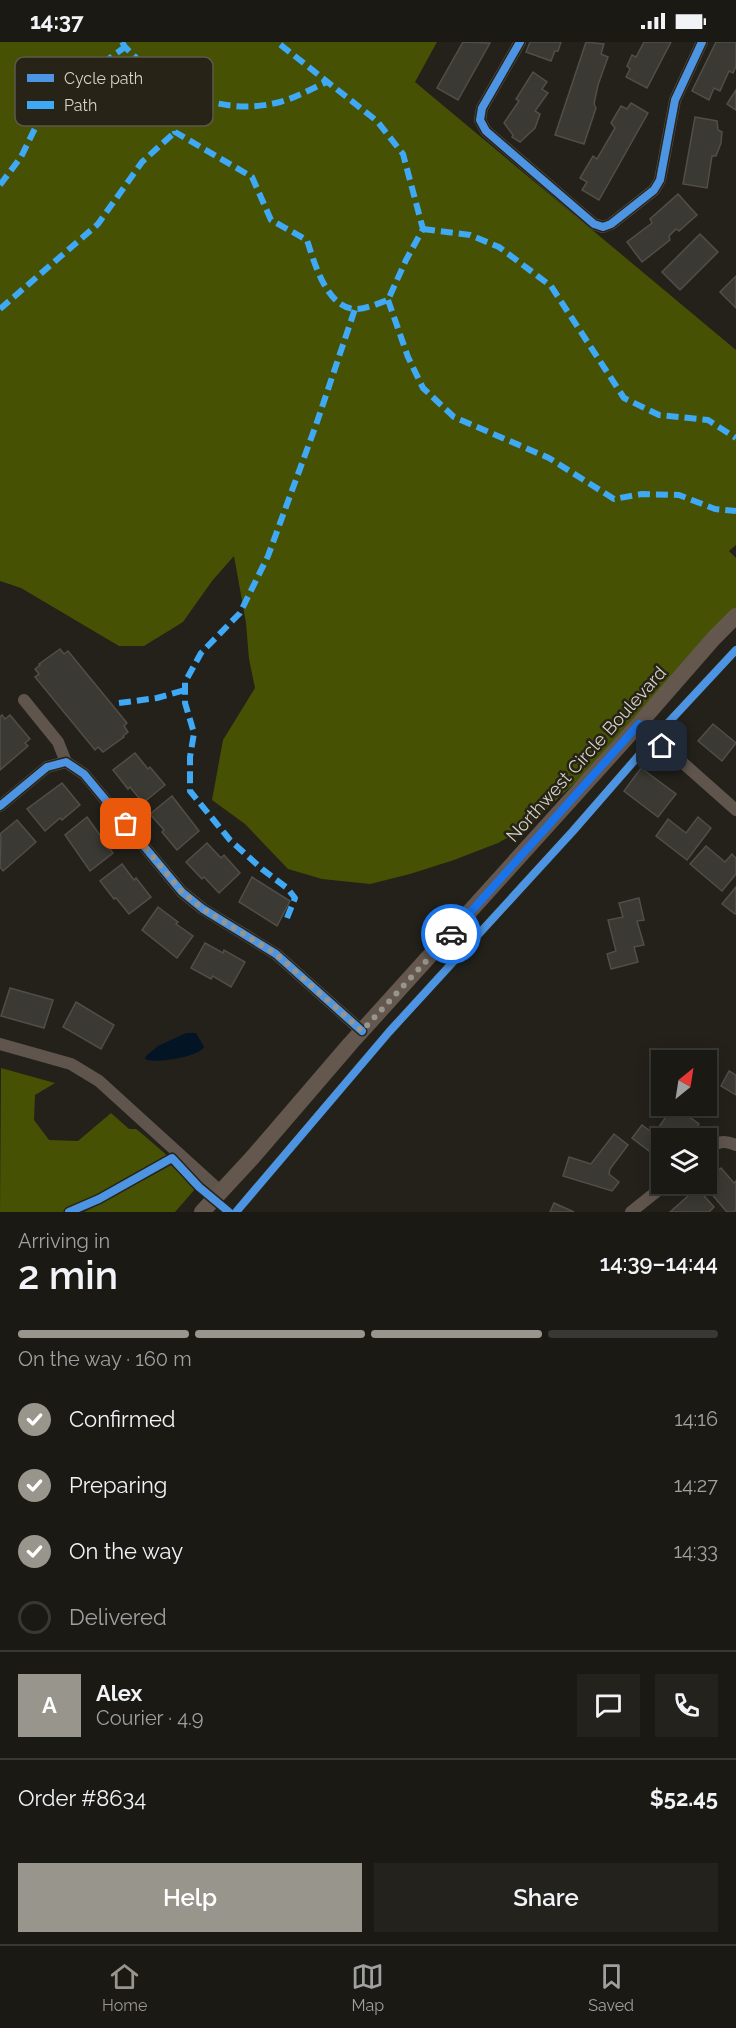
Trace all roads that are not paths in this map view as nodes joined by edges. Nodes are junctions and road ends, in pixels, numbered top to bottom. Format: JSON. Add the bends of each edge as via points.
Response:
{"nodes":[{"id":1,"x":520,"y":42,"type":"edge"},
{"id":2,"x":702,"y":42,"type":"edge"},
{"id":3,"x":736,"y":616,"type":"edge"},
{"id":4,"x":24,"y":700,"type":"dead end"},
{"id":5,"x":639,"y":724,"type":"junction"},
{"id":6,"x":66,"y":762,"type":"junction"},
{"id":7,"x":0,"y":807,"type":"edge"},
{"id":8,"x":736,"y":810,"type":"edge"},
{"id":9,"x":362,"y":1031,"type":"junction"},
{"id":10,"x":0,"y":1044,"type":"edge"},
{"id":11,"x":220,"y":1191,"type":"junction"},
{"id":12,"x":654,"y":1194,"type":"edge"},
{"id":13,"x":202,"y":1212,"type":"edge"},
{"id":14,"x":631,"y":1212,"type":"edge"}],
"edges":[{"from":1,"to":2,"type":"street","via":[[480,120],[486,131],[594,224],[603,227],[654,190],[660,180],[675,100]]},
{"from":3,"to":5,"type":"main road","name":"Northwest Circle Boulevard"},
{"from":4,"to":6,"type":"street","via":[[58,742]]},
{"from":5,"to":8,"type":"street"},
{"from":5,"to":9,"type":"main road","name":"Northwest Circle Boulevard"},
{"from":6,"to":7,"type":"street","via":[[46,767]]},
{"from":6,"to":9,"type":"street","via":[[84,774],[182,892],[276,954]]},
{"from":9,"to":11,"type":"main road","name":"Northwest Circle Boulevard"},
{"from":10,"to":11,"type":"street","via":[[71,1064],[99,1081]]},
{"from":11,"to":13,"type":"main road","name":"Northwest Circle Boulevard"},
{"from":12,"to":14,"type":"street"}]}
